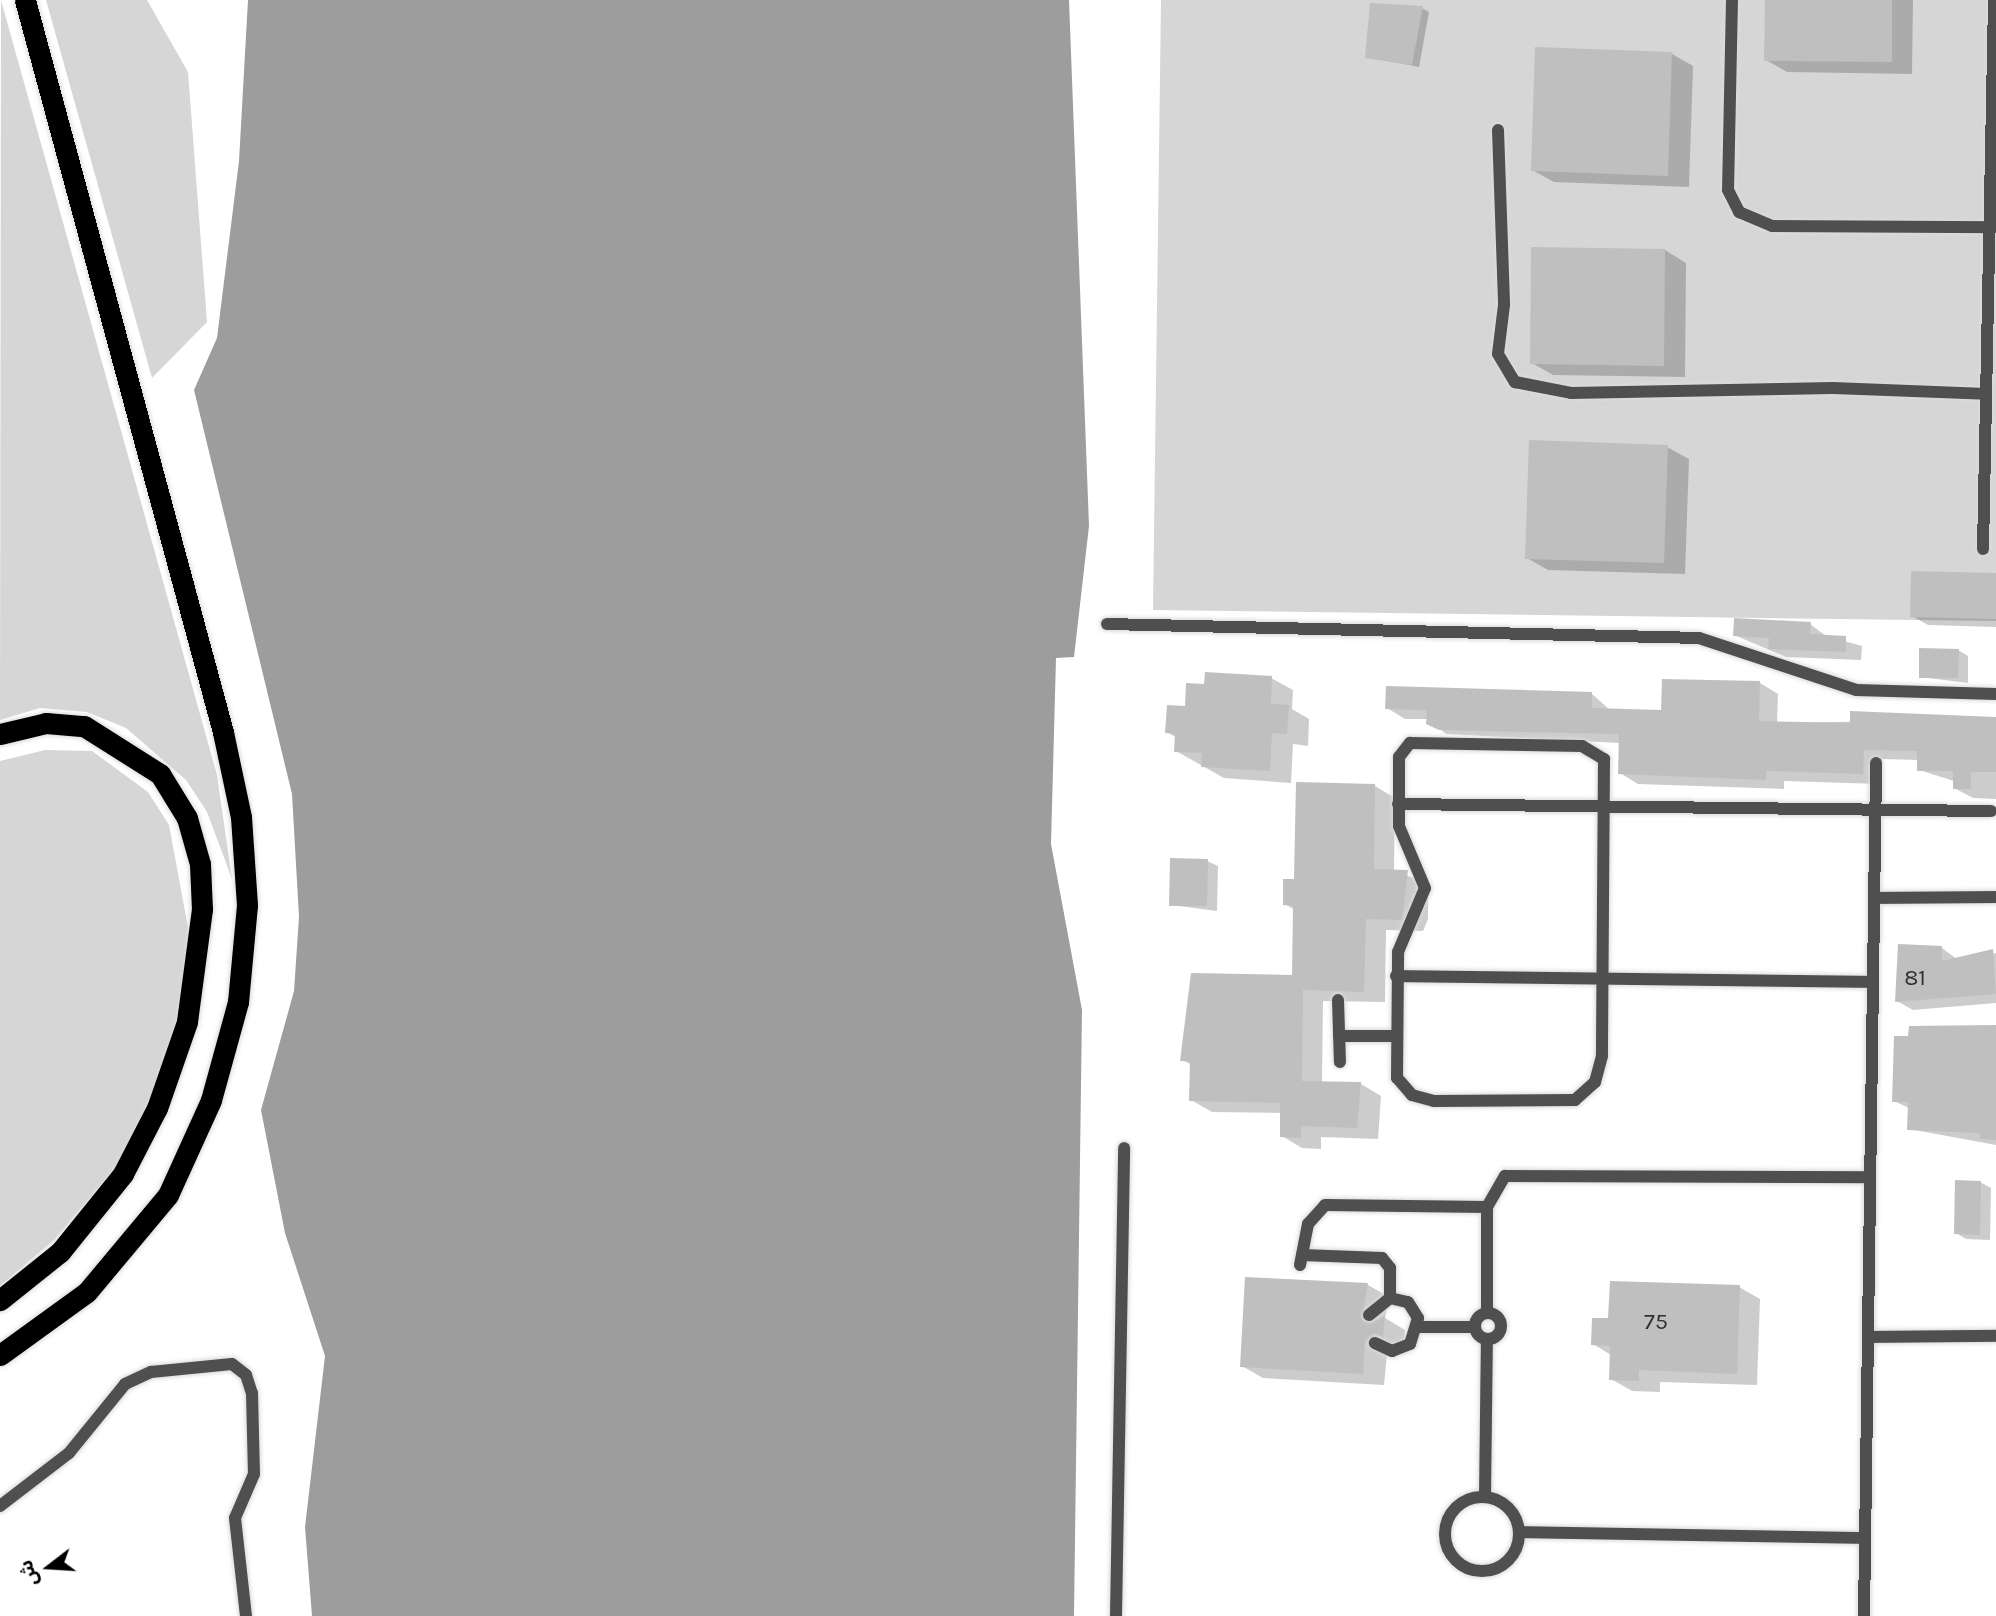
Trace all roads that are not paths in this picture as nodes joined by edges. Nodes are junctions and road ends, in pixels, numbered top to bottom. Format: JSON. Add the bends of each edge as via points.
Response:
{"nodes":[{"id":1,"x":25,"y":0,"type":"edge"},
{"id":2,"x":1732,"y":0,"type":"edge"},
{"id":3,"x":1994,"y":0,"type":"edge"},
{"id":4,"x":1498,"y":130,"type":"dead end"},
{"id":5,"x":1992,"y":228,"type":"edge"},
{"id":6,"x":1986,"y":394,"type":"junction"},
{"id":7,"x":1983,"y":549,"type":"dead end"},
{"id":8,"x":1107,"y":624,"type":"dead end"},
{"id":9,"x":1996,"y":694,"type":"edge"},
{"id":10,"x":0,"y":734,"type":"edge"},
{"id":11,"x":1876,"y":763,"type":"dead end"},
{"id":12,"x":1398,"y":804,"type":"junction"},
{"id":13,"x":1607,"y":807,"type":"junction"},
{"id":14,"x":1875,"y":810,"type":"junction"},
{"id":15,"x":1991,"y":811,"type":"dead end"},
{"id":16,"x":1996,"y":897,"type":"edge"},
{"id":17,"x":1874,"y":898,"type":"junction"},
{"id":18,"x":1396,"y":976,"type":"junction"},
{"id":19,"x":1604,"y":977,"type":"junction"},
{"id":20,"x":1873,"y":982,"type":"junction"},
{"id":21,"x":1338,"y":1000,"type":"dead end"},
{"id":22,"x":1339,"y":1036,"type":"junction"},
{"id":23,"x":1393,"y":1036,"type":"junction"},
{"id":24,"x":1340,"y":1062,"type":"dead end"},
{"id":25,"x":1124,"y":1147,"type":"dead end"},
{"id":26,"x":1870,"y":1177,"type":"junction"},
{"id":27,"x":1487,"y":1207,"type":"junction"},
{"id":28,"x":1390,"y":1298,"type":"junction"},
{"id":29,"x":0,"y":1300,"type":"edge"},
{"id":30,"x":1487,"y":1313,"type":"junction"},
{"id":31,"x":1369,"y":1315,"type":"dead end"},
{"id":32,"x":1419,"y":1327,"type":"junction"},
{"id":33,"x":1475,"y":1327,"type":"junction"},
{"id":34,"x":1996,"y":1336,"type":"edge"},
{"id":35,"x":1869,"y":1337,"type":"junction"},
{"id":36,"x":1487,"y":1339,"type":"junction"},
{"id":37,"x":1375,"y":1343,"type":"dead end"},
{"id":38,"x":0,"y":1355,"type":"edge"},
{"id":39,"x":1485,"y":1496,"type":"junction"},
{"id":40,"x":0,"y":1506,"type":"edge"},
{"id":41,"x":1520,"y":1532,"type":"junction"},
{"id":42,"x":1865,"y":1538,"type":"junction"},
{"id":43,"x":246,"y":1616,"type":"edge"},
{"id":44,"x":1116,"y":1616,"type":"edge"},
{"id":45,"x":1864,"y":1616,"type":"edge"}],
"edges":[{"from":1,"to":38,"type":"highway","via":[[241,817],[247,905],[238,1002],[211,1100],[168,1195],[87,1292]]},
{"from":2,"to":5,"type":"lane","via":[[1728,190],[1739,212],[1772,226]]},
{"from":3,"to":5,"type":"lane"},
{"from":4,"to":6,"type":"lane","via":[[1504,305],[1498,354],[1515,382],[1571,393],[1833,388]]},
{"from":5,"to":6,"type":"lane"},
{"from":6,"to":7,"type":"lane"},
{"from":8,"to":9,"type":"lane","via":[[1699,638],[1856,690]]},
{"from":10,"to":29,"type":"highway","via":[[46,723],[84,726],[160,774],[187,818],[200,864],[198,965],[187,1022],[157,1108],[122,1174],[60,1252]]},
{"from":11,"to":14,"type":"lane"},
{"from":12,"to":13,"type":"lane"},
{"from":12,"to":13,"type":"lane","via":[[1399,757],[1410,743],[1422,741],[1589,746],[1606,765]]},
{"from":12,"to":18,"type":"lane","via":[[1400,834],[1425,888],[1419,914],[1400,945]]},
{"from":13,"to":14,"type":"lane"},
{"from":13,"to":19,"type":"lane"},
{"from":14,"to":15,"type":"lane"},
{"from":14,"to":17,"type":"lane"},
{"from":16,"to":17,"type":"lane"},
{"from":17,"to":20,"type":"lane"},
{"from":18,"to":19,"type":"lane"},
{"from":18,"to":23,"type":"lane"},
{"from":19,"to":20,"type":"lane"},
{"from":19,"to":23,"type":"lane","via":[[1600,1070],[1586,1093],[1566,1103],[1422,1100],[1397,1078]]},
{"from":20,"to":26,"type":"lane"},
{"from":21,"to":22,"type":"lane"},
{"from":22,"to":23,"type":"lane"},
{"from":22,"to":24,"type":"lane"},
{"from":25,"to":44,"type":"lane"},
{"from":26,"to":27,"type":"lane","via":[[1517,1172],[1495,1184]]},
{"from":26,"to":35,"type":"lane"},
{"from":27,"to":28,"type":"lane","via":[[1333,1202],[1311,1216],[1301,1260],[1382,1258],[1390,1268]]},
{"from":27,"to":30,"type":"lane"},
{"from":28,"to":31,"type":"lane"},
{"from":28,"to":32,"type":"lane","via":[[1415,1309]]},
{"from":30,"to":33,"type":"lane"},
{"from":30,"to":36,"type":"lane","via":[[1501,1324]]},
{"from":32,"to":33,"type":"lane"},
{"from":32,"to":37,"type":"lane","via":[[1402,1349]]},
{"from":33,"to":36,"type":"lane"},
{"from":34,"to":35,"type":"lane"},
{"from":35,"to":42,"type":"lane"},
{"from":36,"to":39,"type":"lane"},
{"from":39,"to":41,"type":"lane","via":[[1508,1508]]},
{"from":39,"to":41,"type":"lane","via":[[1461,1503],[1446,1521],[1444,1538],[1461,1565],[1476,1571],[1500,1566],[1516,1549]]},
{"from":40,"to":43,"type":"lane","via":[[69,1453],[125,1384],[151,1372],[232,1364],[246,1375],[252,1393],[254,1474],[235,1518]]},
{"from":41,"to":42,"type":"lane"},
{"from":42,"to":45,"type":"lane"}]}
